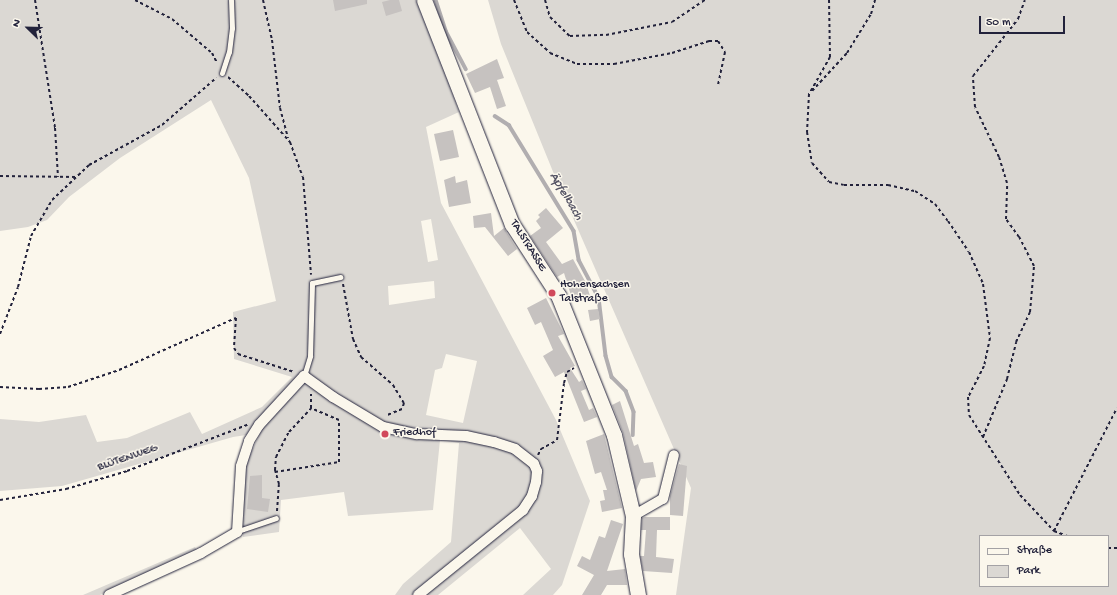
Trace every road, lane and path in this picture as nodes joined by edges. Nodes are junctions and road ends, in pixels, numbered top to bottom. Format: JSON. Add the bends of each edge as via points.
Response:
{"nodes":[{"id":1,"x":35,"y":0,"type":"edge"},
{"id":2,"x":135,"y":0,"type":"edge"},
{"id":3,"x":231,"y":0,"type":"edge"},
{"id":4,"x":263,"y":0,"type":"edge"},
{"id":5,"x":424,"y":0,"type":"edge"},
{"id":6,"x":514,"y":0,"type":"edge"},
{"id":7,"x":545,"y":0,"type":"edge"},
{"id":8,"x":705,"y":0,"type":"edge"},
{"id":9,"x":829,"y":0,"type":"edge"},
{"id":10,"x":875,"y":0,"type":"edge"},
{"id":11,"x":1025,"y":0,"type":"edge"},
{"id":12,"x":222,"y":73,"type":"junction"},
{"id":13,"x":718,"y":85,"type":"dead end"},
{"id":14,"x":809,"y":94,"type":"junction"},
{"id":15,"x":288,"y":140,"type":"junction"},
{"id":16,"x":0,"y":176,"type":"edge"},
{"id":17,"x":58,"y":177,"type":"junction"},
{"id":18,"x":77,"y":177,"type":"junction"},
{"id":19,"x":340,"y":277,"type":"joint"},
{"id":20,"x":312,"y":282,"type":"junction"},
{"id":21,"x":0,"y":334,"type":"edge"},
{"id":22,"x":567,"y":372,"type":"dead end"},
{"id":23,"x":307,"y":379,"type":"junction"},
{"id":24,"x":0,"y":387,"type":"edge"},
{"id":25,"x":311,"y":408,"type":"junction"},
{"id":26,"x":1117,"y":408,"type":"edge"},
{"id":27,"x":392,"y":415,"type":"dead end"},
{"id":28,"x":259,"y":425,"type":"junction"},
{"id":29,"x":983,"y":437,"type":"junction"},
{"id":30,"x":674,"y":456,"type":"dead end"},
{"id":31,"x":534,"y":464,"type":"junction"},
{"id":32,"x":275,"y":472,"type":"junction"},
{"id":33,"x":0,"y":500,"type":"edge"},
{"id":34,"x":633,"y":516,"type":"junction"},
{"id":35,"x":276,"y":518,"type":"joint"},
{"id":36,"x":1054,"y":531,"type":"junction"},
{"id":37,"x":237,"y":532,"type":"junction"},
{"id":38,"x":1064,"y":535,"type":"edge"},
{"id":39,"x":109,"y":595,"type":"edge"},
{"id":40,"x":418,"y":595,"type":"edge"},
{"id":41,"x":638,"y":595,"type":"edge"}],
"edges":[{"from":1,"to":17,"type":"path","via":[[55,128]]},
{"from":2,"to":12,"type":"path","via":[[172,19],[212,54]]},
{"from":3,"to":12,"type":"lane","via":[[232,28],[229,52]]},
{"from":4,"to":15,"type":"path","via":[[272,40],[280,108]]},
{"from":5,"to":34,"type":"street","name":"TALSTRASSE","via":[[512,224],[558,295],[614,435]]},
{"from":6,"to":13,"type":"path","via":[[528,32],[550,53],[577,64],[614,64],[718,41],[725,52]]},
{"from":7,"to":8,"type":"path","via":[[550,17],[570,36],[606,35],[672,22]]},
{"from":9,"to":14,"type":"path","via":[[830,57]]},
{"from":10,"to":14,"type":"path","via":[[871,14],[847,53]]},
{"from":11,"to":29,"type":"path","via":[[1018,19],[973,76],[974,107],[999,156],[1007,184],[1006,219],[1034,266],[1030,312],[1016,342],[1007,379]]},
{"from":12,"to":15,"type":"path","via":[[249,96]]},
{"from":12,"to":18,"type":"path","via":[[162,125],[90,165]]},
{"from":14,"to":29,"type":"path","via":[[807,132],[812,163],[829,182],[844,185],[888,185],[915,191],[935,204],[969,252],[983,284],[990,338],[984,366],[968,397],[969,415]]},
{"from":15,"to":20,"type":"path","via":[[303,177]]},
{"from":16,"to":17,"type":"path"},
{"from":17,"to":18,"type":"path"},
{"from":18,"to":21,"type":"path","via":[[52,200],[31,236],[18,287]]},
{"from":19,"to":20,"type":"lane"},
{"from":19,"to":27,"type":"path","via":[[353,339],[361,357],[394,385],[404,403],[402,410]]},
{"from":20,"to":23,"type":"lane"},
{"from":22,"to":31,"type":"path","via":[[557,440],[541,449]]},
{"from":23,"to":24,"type":"path","via":[[238,354],[234,348],[236,318],[118,370],[68,387]]},
{"from":23,"to":25,"type":"path"},
{"from":23,"to":28,"type":"street"},
{"from":23,"to":31,"type":"street","via":[[383,427],[417,434],[466,436],[494,442],[515,449]]},
{"from":25,"to":32,"type":"path","via":[[289,432],[276,457]]},
{"from":25,"to":32,"type":"path","via":[[339,420],[339,462]]},
{"from":26,"to":36,"type":"path"},
{"from":28,"to":33,"type":"path","name":"BLÜTENWEG","via":[[227,431],[127,471],[66,488]]},
{"from":28,"to":37,"type":"street","via":[[249,441],[241,466]]},
{"from":29,"to":36,"type":"path","via":[[1020,495]]},
{"from":30,"to":34,"type":"street","via":[[663,499]]},
{"from":31,"to":40,"type":"street","via":[[537,471],[536,482],[532,496],[523,510]]},
{"from":32,"to":35,"type":"path","via":[[279,484]]},
{"from":34,"to":41,"type":"street","name":"TALSTRASSE","via":[[632,554]]},
{"from":35,"to":37,"type":"lane"},
{"from":36,"to":38,"type":"path"},
{"from":37,"to":39,"type":"street","via":[[201,553]]}]}
